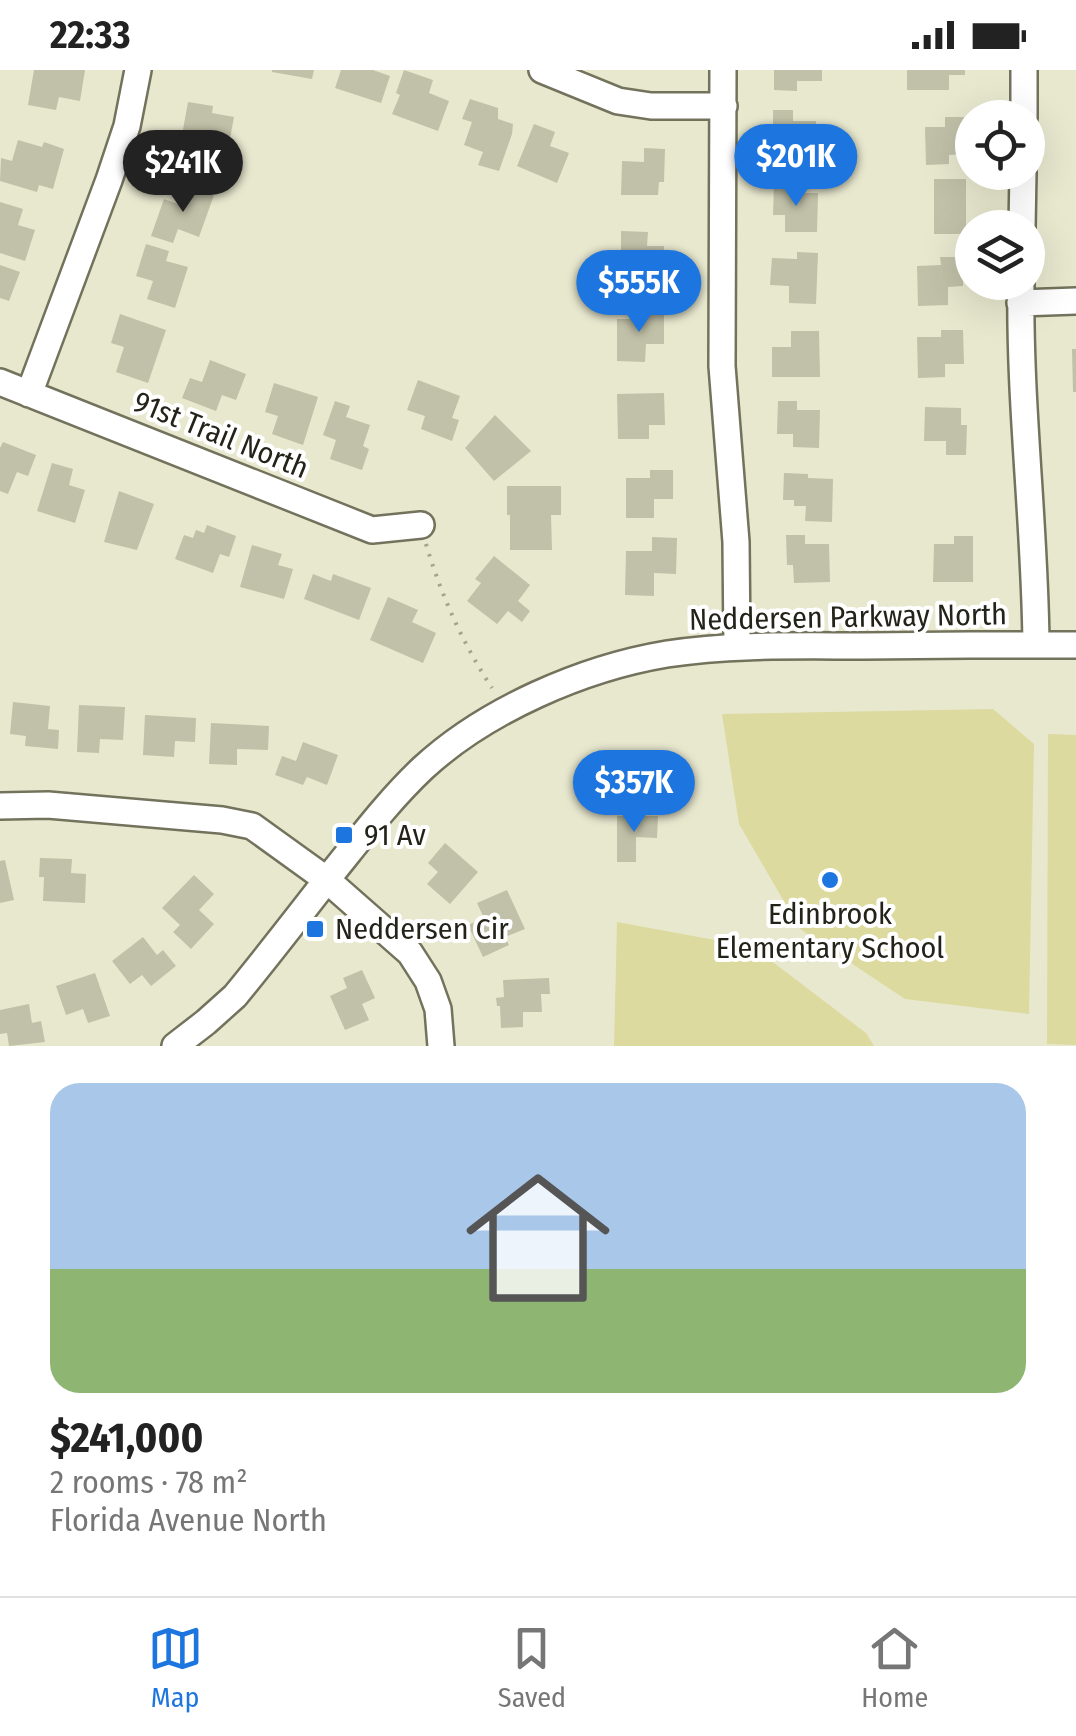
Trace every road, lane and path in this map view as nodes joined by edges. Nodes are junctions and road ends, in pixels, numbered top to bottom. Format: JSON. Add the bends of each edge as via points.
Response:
{"nodes":[{"id":1,"x":138,"y":70,"type":"edge"},
{"id":2,"x":542,"y":70,"type":"edge"},
{"id":3,"x":724,"y":70,"type":"edge"},
{"id":4,"x":1024,"y":70,"type":"edge"},
{"id":5,"x":1024,"y":100,"type":"edge"},
{"id":6,"x":724,"y":106,"type":"junction"},
{"id":7,"x":1045,"y":296,"type":"edge"},
{"id":8,"x":1021,"y":300,"type":"edge"},
{"id":9,"x":1076,"y":301,"type":"edge"},
{"id":10,"x":0,"y":382,"type":"edge"},
{"id":11,"x":30,"y":394,"type":"junction"},
{"id":12,"x":421,"y":525,"type":"joint"},
{"id":13,"x":1036,"y":645,"type":"junction"},
{"id":14,"x":1076,"y":645,"type":"edge"},
{"id":15,"x":737,"y":646,"type":"junction"},
{"id":16,"x":492,"y":688,"type":"dead end"},
{"id":17,"x":0,"y":806,"type":"edge"},
{"id":18,"x":327,"y":880,"type":"junction"},
{"id":19,"x":175,"y":1046,"type":"edge"},
{"id":20,"x":441,"y":1046,"type":"edge"}],
"edges":[{"from":1,"to":11,"type":"street","via":[[110,180]]},
{"from":2,"to":6,"type":"street","via":[[618,101]]},
{"from":3,"to":6,"type":"street"},
{"from":4,"to":5,"type":"street"},
{"from":6,"to":15,"type":"street","via":[[722,366]]},
{"from":7,"to":9,"type":"street"},
{"from":8,"to":13,"type":"street"},
{"from":10,"to":11,"type":"street","name":"91st Trail North"},
{"from":11,"to":12,"type":"street","name":"91st Trail North","via":[[372,530]]},
{"from":12,"to":16,"type":"path","via":[[436,580]]},
{"from":13,"to":14,"type":"street","name":"Neddersen Parkway North"},
{"from":13,"to":15,"type":"street","name":"Neddersen Parkway North"},
{"from":15,"to":18,"type":"street","name":"Neddersen Parkway North","via":[[633,662],[503,712],[424,768]]},
{"from":17,"to":18,"type":"street","via":[[252,826]]},
{"from":18,"to":19,"type":"street","name":"Neddersen Parkway North","via":[[235,996]]},
{"from":18,"to":20,"type":"street","via":[[410,952],[438,1008]]}]}
